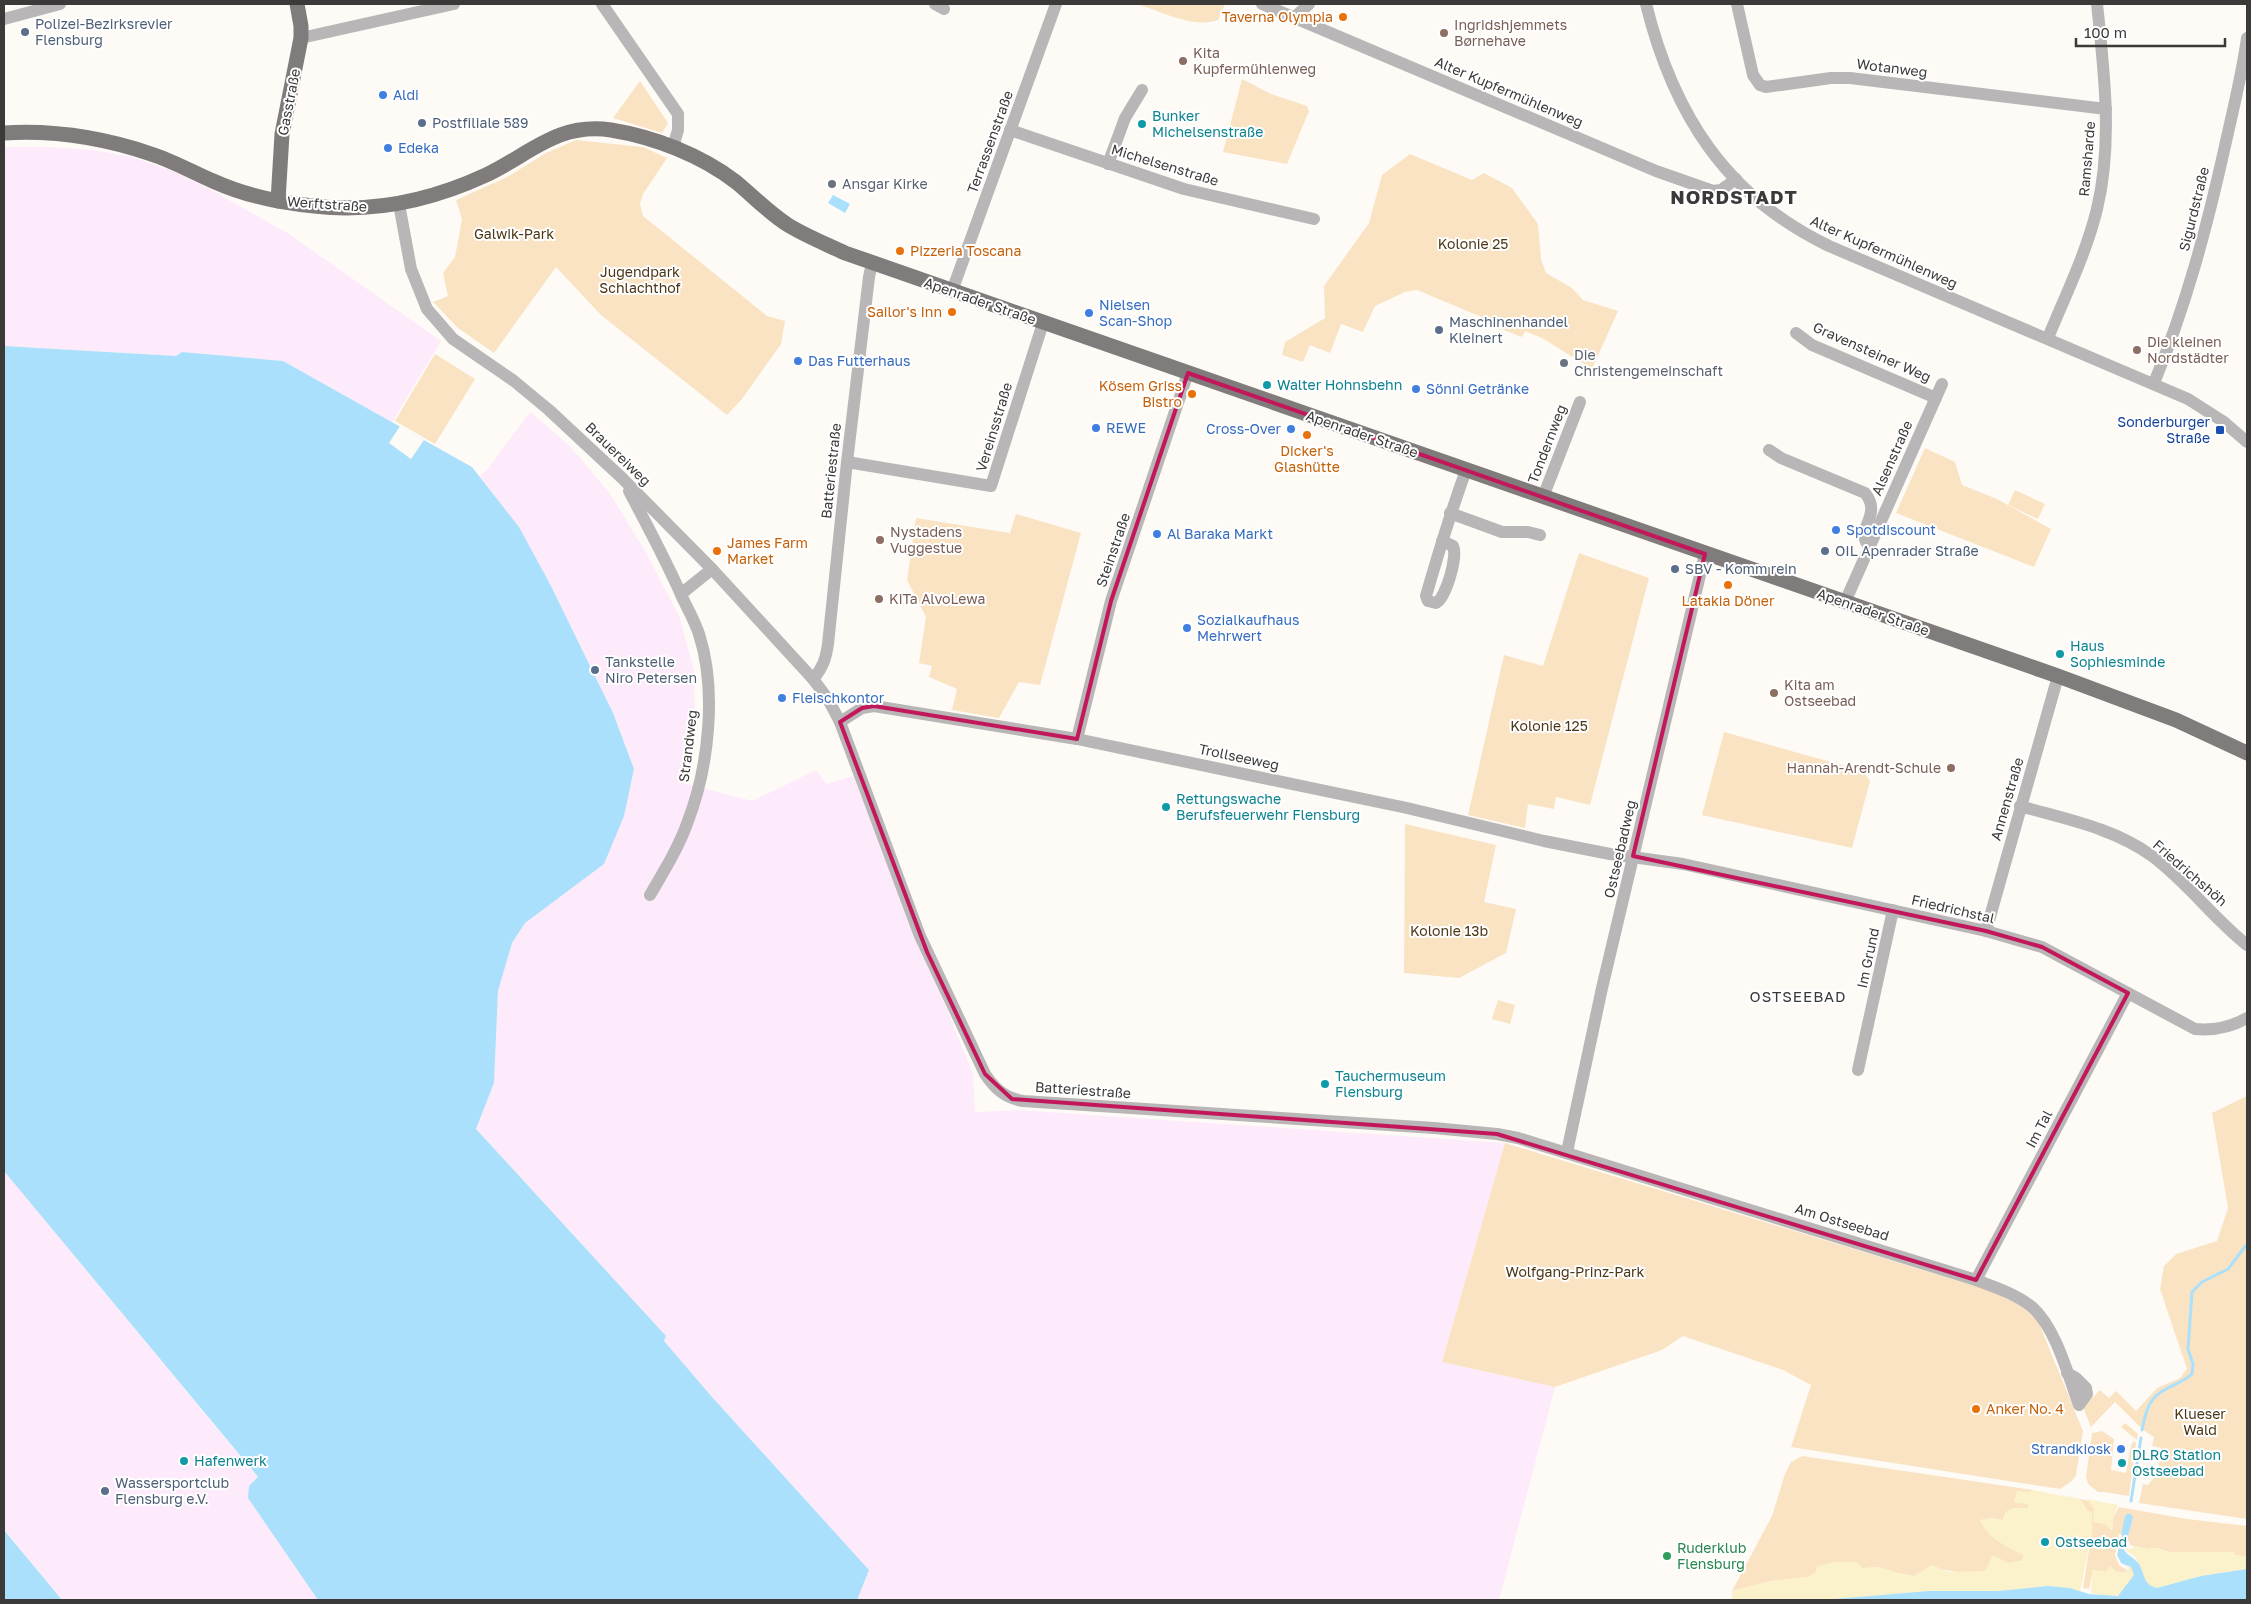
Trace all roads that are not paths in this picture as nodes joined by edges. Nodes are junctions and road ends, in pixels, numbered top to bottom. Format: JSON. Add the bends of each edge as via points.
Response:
{"nodes":[{"id":1,"x":60,"y":4,"type":"edge"},
{"id":2,"x":297,"y":4,"type":"edge"},
{"id":3,"x":454,"y":4,"type":"edge"},
{"id":4,"x":602,"y":4,"type":"edge"},
{"id":5,"x":1056,"y":4,"type":"edge"},
{"id":6,"x":1262,"y":4,"type":"edge"},
{"id":7,"x":1309,"y":4,"type":"edge"},
{"id":8,"x":1646,"y":4,"type":"edge"},
{"id":9,"x":1737,"y":4,"type":"edge"},
{"id":10,"x":2097,"y":4,"type":"edge"},
{"id":11,"x":1295,"y":18,"type":"junction"},
{"id":12,"x":4,"y":20,"type":"edge"},
{"id":13,"x":301,"y":38,"type":"junction"},
{"id":14,"x":2247,"y":38,"type":"edge"},
{"id":15,"x":1142,"y":90,"type":"dead end"},
{"id":16,"x":2106,"y":108,"type":"junction"},
{"id":17,"x":1010,"y":130,"type":"junction"},
{"id":18,"x":4,"y":134,"type":"edge"},
{"id":19,"x":673,"y":147,"type":"junction"},
{"id":20,"x":1108,"y":164,"type":"junction"},
{"id":21,"x":1736,"y":179,"type":"junction"},
{"id":22,"x":278,"y":201,"type":"junction"},
{"id":23,"x":399,"y":204,"type":"junction"},
{"id":24,"x":1314,"y":219,"type":"dead end"},
{"id":25,"x":872,"y":263,"type":"junction"},
{"id":26,"x":952,"y":291,"type":"junction"},
{"id":27,"x":1043,"y":322,"type":"junction"},
{"id":28,"x":1796,"y":333,"type":"dead end"},
{"id":29,"x":2048,"y":338,"type":"junction"},
{"id":30,"x":1188,"y":373,"type":"junction"},
{"id":31,"x":2154,"y":383,"type":"junction"},
{"id":32,"x":1942,"y":384,"type":"dead end"},
{"id":33,"x":1936,"y":398,"type":"junction"},
{"id":34,"x":1580,"y":402,"type":"dead end"},
{"id":35,"x":2247,"y":442,"type":"edge"},
{"id":36,"x":1768,"y":450,"type":"dead end"},
{"id":37,"x":847,"y":462,"type":"junction"},
{"id":38,"x":1466,"y":470,"type":"junction"},
{"id":39,"x":622,"y":478,"type":"junction"},
{"id":40,"x":1543,"y":497,"type":"junction"},
{"id":41,"x":1450,"y":514,"type":"junction"},
{"id":42,"x":1540,"y":535,"type":"dead end"},
{"id":43,"x":1442,"y":540,"type":"dead end"},
{"id":44,"x":1871,"y":544,"type":"junction"},
{"id":45,"x":1705,"y":554,"type":"junction"},
{"id":46,"x":712,"y":569,"type":"junction"},
{"id":47,"x":681,"y":594,"type":"junction"},
{"id":48,"x":1845,"y":602,"type":"junction"},
{"id":49,"x":2058,"y":676,"type":"junction"},
{"id":50,"x":813,"y":679,"type":"junction"},
{"id":51,"x":840,"y":722,"type":"junction"},
{"id":52,"x":1077,"y":739,"type":"junction"},
{"id":53,"x":2247,"y":754,"type":"edge"},
{"id":54,"x":2020,"y":806,"type":"junction"},
{"id":55,"x":1633,"y":856,"type":"junction"},
{"id":56,"x":650,"y":895,"type":"dead end"},
{"id":57,"x":1893,"y":910,"type":"junction"},
{"id":58,"x":1986,"y":931,"type":"junction"},
{"id":59,"x":2247,"y":945,"type":"edge"},
{"id":60,"x":2128,"y":993,"type":"junction"},
{"id":61,"x":2247,"y":1018,"type":"edge"},
{"id":62,"x":1858,"y":1070,"type":"dead end"},
{"id":63,"x":1567,"y":1152,"type":"junction"},
{"id":64,"x":1976,"y":1280,"type":"junction"},
{"id":65,"x":2067,"y":1373,"type":"dead end"}],
"edges":[{"from":1,"to":12,"type":"street"},
{"from":2,"to":13,"type":"main road","name":"Gasstraße"},
{"from":3,"to":13,"type":"street"},
{"from":4,"to":19,"type":"street","via":[[678,114]]},
{"from":5,"to":17,"type":"street","name":"Terrassenstraße"},
{"from":6,"to":11,"type":"street","name":"Alter Kupfermühlenweg"},
{"from":7,"to":11,"type":"street"},
{"from":8,"to":21,"type":"street","via":[[1663,63],[1682,106],[1710,149]]},
{"from":9,"to":16,"type":"street","name":"Wotanweg","via":[[1753,75],[1760,85],[1766,87],[1850,78]]},
{"from":10,"to":16,"type":"street","name":"Ramsharde"},
{"from":11,"to":21,"type":"street","name":"Alter Kupfermühlenweg","via":[[1691,184],[1721,190]]},
{"from":13,"to":22,"type":"main road","name":"Gasstraße","via":[[282,134]]},
{"from":14,"to":31,"type":"street","name":"Sigurdstraße","via":[[2213,201],[2192,281]]},
{"from":15,"to":20,"type":"street","via":[[1125,118]]},
{"from":16,"to":29,"type":"street","name":"Ramsharde","via":[[2102,183],[2096,211],[2086,246]]},
{"from":17,"to":20,"type":"street","name":"Michelsenstraße"},
{"from":17,"to":26,"type":"street","name":"Terrassenstraße"},
{"from":18,"to":22,"type":"main road","name":"Werftstraße","via":[[44,133],[109,142],[182,166],[214,182]]},
{"from":19,"to":23,"type":"main road","name":"Werftstraße","via":[[610,130],[570,133],[549,138],[488,174]]},
{"from":19,"to":25,"type":"main road","name":"Apenrader Straße","via":[[733,180],[787,224]]},
{"from":20,"to":24,"type":"street","name":"Michelsenstraße","via":[[1184,189]]},
{"from":21,"to":29,"type":"street","name":"Alter Kupfermühlenweg","via":[[1774,213],[1805,234]]},
{"from":22,"to":23,"type":"main road","name":"Werftstraße","via":[[340,208]]},
{"from":23,"to":39,"type":"street","name":"Brauereiweg","via":[[411,269],[427,309],[453,339],[514,381]]},
{"from":25,"to":26,"type":"main road","name":"Apenrader Straße"},
{"from":25,"to":37,"type":"street","name":"Batteriestraße"},
{"from":26,"to":27,"type":"main road","name":"Apenrader Straße"},
{"from":27,"to":30,"type":"main road","name":"Apenrader Straße"},
{"from":27,"to":37,"type":"street","name":"Vereinsstraße","via":[[991,486]]},
{"from":28,"to":33,"type":"street","name":"Gravensteiner Weg","via":[[1812,345]]},
{"from":29,"to":31,"type":"street","name":"Alter Kupfermühlenweg"},
{"from":30,"to":38,"type":"main road","name":"Apenrader Straße"},
{"from":30,"to":52,"type":"street","name":"Steinstraße","via":[[1104,626]]},
{"from":31,"to":35,"type":"street","name":"Alter Kupfermühlenweg","via":[[2209,411]]},
{"from":32,"to":33,"type":"street","name":"Alsenstraße"},
{"from":33,"to":44,"type":"street","name":"Alsenstraße"},
{"from":34,"to":40,"type":"street","name":"Tondernweg"},
{"from":36,"to":44,"type":"street","name":"Alsenstraße","via":[[1865,493],[1872,511],[1864,539]]},
{"from":37,"to":50,"type":"street","name":"Batteriestraße","via":[[827,652],[821,670]]},
{"from":38,"to":40,"type":"main road","name":"Apenrader Straße"},
{"from":38,"to":41,"type":"street"},
{"from":39,"to":46,"type":"street","name":"Brauereiweg"},
{"from":39,"to":47,"type":"street","name":"Strandweg"},
{"from":40,"to":45,"type":"main road","name":"Apenrader Straße"},
{"from":41,"to":42,"type":"street","via":[[1502,532]]},
{"from":41,"to":43,"type":"street"},
{"from":44,"to":48,"type":"street","name":"Alsenstraße"},
{"from":45,"to":48,"type":"main road","name":"Apenrader Straße"},
{"from":45,"to":55,"type":"street","name":"Ostseebadweg"},
{"from":46,"to":47,"type":"street"},
{"from":46,"to":50,"type":"street","name":"Brauereiweg"},
{"from":47,"to":56,"type":"street","name":"Strandweg","via":[[699,634],[705,664],[708,724],[697,793],[688,822]]},
{"from":48,"to":49,"type":"main road","name":"Apenrader Straße"},
{"from":49,"to":53,"type":"main road","name":"Apenrader Straße","via":[[2176,720]]},
{"from":49,"to":54,"type":"street","name":"Annenstraße"},
{"from":50,"to":51,"type":"street","name":"Brauereiweg"},
{"from":51,"to":52,"type":"street","name":"Trollseeweg","via":[[862,708],[874,706]]},
{"from":51,"to":63,"type":"street","name":"Batteriestraße","via":[[927,952],[985,1074],[1002,1094],[1023,1102],[1497,1134]]},
{"from":52,"to":55,"type":"street","name":"Trollseeweg","via":[[1407,808],[1544,841]]},
{"from":54,"to":58,"type":"street","name":"Annenstraße"},
{"from":54,"to":59,"type":"street","name":"Friedrichshöh","via":[[2101,830],[2151,856]]},
{"from":55,"to":57,"type":"street","name":"Friedrichstal"},
{"from":55,"to":63,"type":"street","name":"Ostseebadweg"},
{"from":57,"to":58,"type":"street","name":"Friedrichstal"},
{"from":57,"to":62,"type":"street","name":"Im Grund"},
{"from":58,"to":60,"type":"street","name":"Friedrichstal","via":[[2042,947]]},
{"from":60,"to":61,"type":"street","name":"Friedrichstal","via":[[2196,1029],[2218,1029]]},
{"from":60,"to":64,"type":"street","name":"Im Tal"},
{"from":63,"to":64,"type":"street","name":"Am Ostseebad"},
{"from":64,"to":65,"type":"street","name":"Am Ostseebad","via":[[2012,1294],[2043,1319]]}]}
